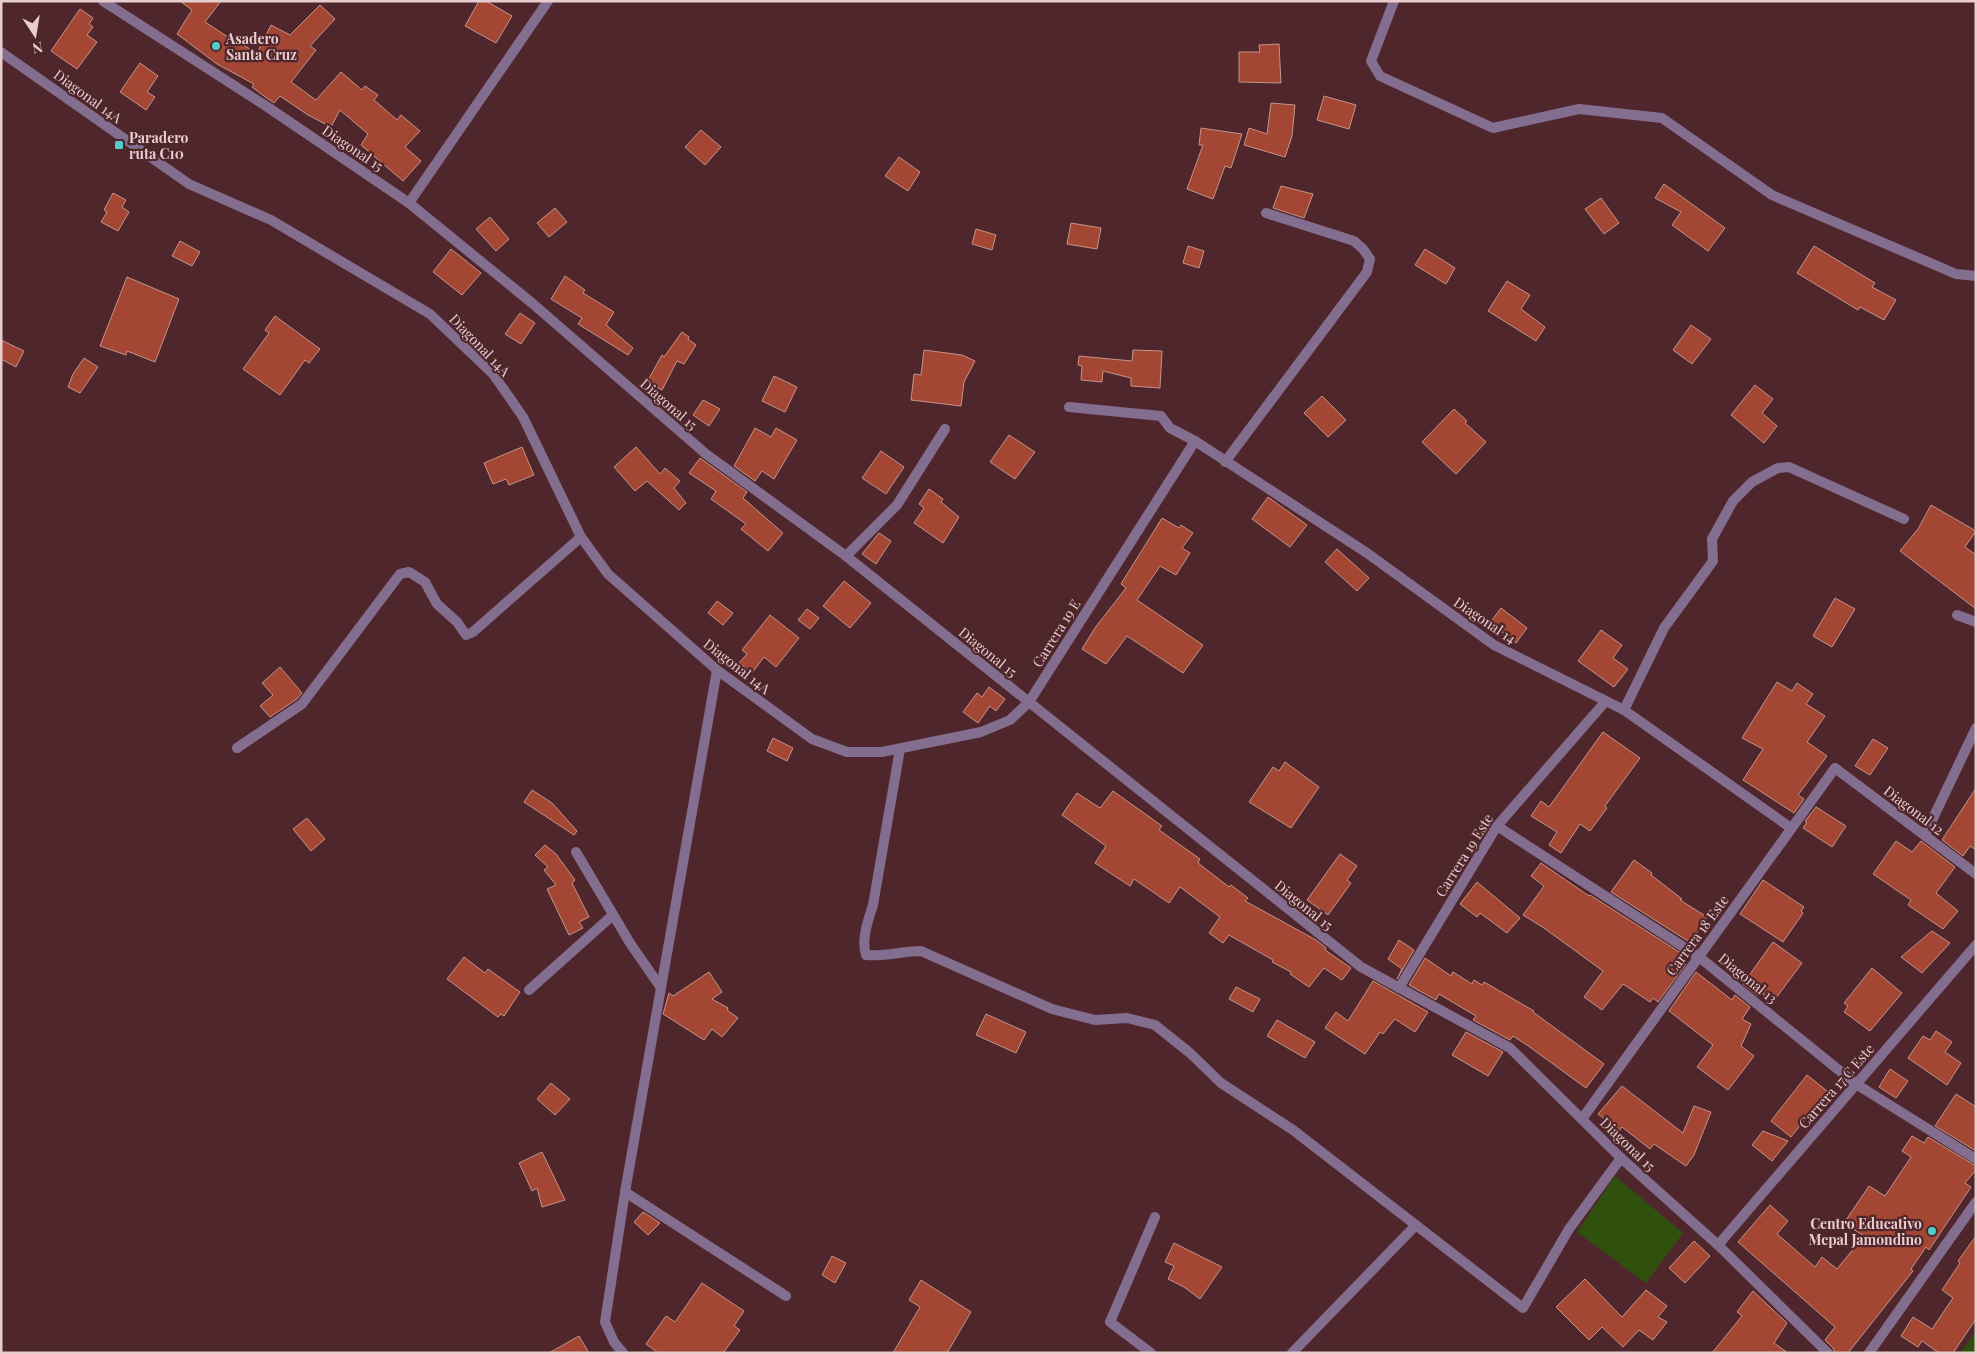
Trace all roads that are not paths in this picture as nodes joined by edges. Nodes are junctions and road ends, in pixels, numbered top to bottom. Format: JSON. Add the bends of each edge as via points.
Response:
{"nodes":[{"id":1,"x":103,"y":1,"type":"edge"},
{"id":2,"x":548,"y":1,"type":"edge"},
{"id":3,"x":1394,"y":1,"type":"edge"},
{"id":4,"x":1,"y":52,"type":"edge"},
{"id":5,"x":409,"y":203,"type":"junction"},
{"id":6,"x":1266,"y":213,"type":"dead end"},
{"id":7,"x":1976,"y":276,"type":"edge"},
{"id":8,"x":1069,"y":407,"type":"dead end"},
{"id":9,"x":944,"y":430,"type":"dead end"},
{"id":10,"x":1195,"y":441,"type":"junction"},
{"id":11,"x":1225,"y":462,"type":"junction"},
{"id":12,"x":1904,"y":519,"type":"dead end"},
{"id":13,"x":581,"y":537,"type":"junction"},
{"id":14,"x":846,"y":556,"type":"junction"},
{"id":15,"x":1957,"y":614,"type":"dead end"},
{"id":16,"x":1976,"y":622,"type":"edge"},
{"id":17,"x":717,"y":670,"type":"junction"},
{"id":18,"x":1029,"y":702,"type":"junction"},
{"id":19,"x":1605,"y":702,"type":"junction"},
{"id":20,"x":1624,"y":710,"type":"junction"},
{"id":21,"x":1976,"y":728,"type":"edge"},
{"id":22,"x":237,"y":748,"type":"dead end"},
{"id":23,"x":900,"y":749,"type":"junction"},
{"id":24,"x":847,"y":752,"type":"joint"},
{"id":25,"x":1835,"y":768,"type":"joint"},
{"id":26,"x":1497,"y":826,"type":"junction"},
{"id":27,"x":1791,"y":828,"type":"junction"},
{"id":28,"x":1925,"y":835,"type":"junction"},
{"id":29,"x":576,"y":852,"type":"dead end"},
{"id":30,"x":1976,"y":874,"type":"edge"},
{"id":31,"x":613,"y":915,"type":"junction"},
{"id":32,"x":1976,"y":945,"type":"edge"},
{"id":33,"x":1699,"y":957,"type":"junction"},
{"id":34,"x":661,"y":988,"type":"junction"},
{"id":35,"x":1399,"y":988,"type":"junction"},
{"id":36,"x":529,"y":990,"type":"dead end"},
{"id":37,"x":1856,"y":1084,"type":"junction"},
{"id":38,"x":1582,"y":1119,"type":"junction"},
{"id":39,"x":1621,"y":1158,"type":"junction"},
{"id":40,"x":1976,"y":1159,"type":"edge"},
{"id":41,"x":625,"y":1192,"type":"junction"},
{"id":42,"x":1976,"y":1202,"type":"edge"},
{"id":43,"x":1155,"y":1217,"type":"dead end"},
{"id":44,"x":1416,"y":1225,"type":"junction"},
{"id":45,"x":1718,"y":1245,"type":"junction"},
{"id":46,"x":786,"y":1296,"type":"dead end"},
{"id":47,"x":623,"y":1353,"type":"edge"},
{"id":48,"x":1150,"y":1353,"type":"edge"},
{"id":49,"x":1292,"y":1353,"type":"edge"},
{"id":50,"x":1828,"y":1353,"type":"edge"},
{"id":51,"x":1869,"y":1353,"type":"edge"}],
"edges":[{"from":1,"to":5,"type":"street","name":"Diagonal 15"},
{"from":2,"to":5,"type":"street"},
{"from":3,"to":7,"type":"street","via":[[1372,61],[1380,76],[1493,128],[1579,109],[1662,118],[1772,194],[1956,274]]},
{"from":4,"to":13,"type":"street","name":"Diagonal 14A","via":[[189,184],[271,220],[430,314],[493,374],[523,418]]},
{"from":5,"to":14,"type":"street","name":"Diagonal 15","via":[[532,303],[706,454]]},
{"from":6,"to":11,"type":"street","via":[[1354,241],[1370,259],[1367,272]]},
{"from":8,"to":10,"type":"street","name":"Diagonal 14","via":[[1161,416],[1170,428]]},
{"from":9,"to":14,"type":"street","via":[[897,506]]},
{"from":10,"to":11,"type":"street","name":"Diagonal 14"},
{"from":10,"to":18,"type":"street","name":"Carrera 19 E"},
{"from":11,"to":19,"type":"street","name":"Diagonal 14","via":[[1367,553],[1494,645]]},
{"from":12,"to":20,"type":"street","via":[[1789,467],[1778,468],[1752,482],[1733,501],[1712,539],[1713,561],[1664,628]]},
{"from":13,"to":17,"type":"street","name":"Diagonal 14A","via":[[608,574]]},
{"from":13,"to":22,"type":"street","via":[[466,635],[437,604],[425,582],[409,572],[400,574],[302,704]]},
{"from":14,"to":18,"type":"street","name":"Diagonal 15"},
{"from":15,"to":16,"type":"street"},
{"from":17,"to":24,"type":"street","name":"Diagonal 14A","via":[[812,739]]},
{"from":17,"to":34,"type":"street"},
{"from":18,"to":23,"type":"street","name":"Carrera 19 E","via":[[1010,720],[981,732]]},
{"from":18,"to":35,"type":"street","name":"Diagonal 15","via":[[1360,968]]},
{"from":19,"to":20,"type":"street","name":"Diagonal 14"},
{"from":19,"to":26,"type":"street","name":"Carrera 19 Este"},
{"from":20,"to":27,"type":"street","name":"Diagonal 14"},
{"from":21,"to":28,"type":"street"},
{"from":23,"to":24,"type":"street","name":"Carrera 19 E"},
{"from":23,"to":44,"type":"street","via":[[868,921],[866,955],[881,957],[904,951],[921,951],[1052,1009],[1095,1020],[1128,1018],[1155,1025],[1221,1082],[1293,1130]]},
{"from":25,"to":27,"type":"street","name":"Carrera 18 Este"},
{"from":25,"to":28,"type":"street","name":"Diagonal 12"},
{"from":26,"to":33,"type":"street","name":"Diagonal 13"},
{"from":26,"to":35,"type":"street","name":"Carrera 19 Este"},
{"from":27,"to":33,"type":"street","name":"Carrera 18 Este"},
{"from":28,"to":30,"type":"street","name":"Diagonal 12"},
{"from":29,"to":31,"type":"street"},
{"from":31,"to":34,"type":"street"},
{"from":31,"to":36,"type":"street"},
{"from":32,"to":37,"type":"street","name":"Carrera 17 C Este"},
{"from":33,"to":37,"type":"street","name":"Diagonal 13"},
{"from":33,"to":38,"type":"street","name":"Carrera 18 Este"},
{"from":34,"to":41,"type":"street"},
{"from":35,"to":38,"type":"street","name":"Diagonal 15","via":[[1510,1048]]},
{"from":37,"to":40,"type":"street","name":"Diagonal 13"},
{"from":37,"to":45,"type":"street","name":"Carrera 17 C Este"},
{"from":38,"to":39,"type":"street","name":"Diagonal 15"},
{"from":39,"to":44,"type":"street","via":[[1569,1229],[1523,1308]]},
{"from":39,"to":45,"type":"street","name":"Diagonal 15"},
{"from":41,"to":46,"type":"street"},
{"from":41,"to":47,"type":"street","via":[[605,1322]]},
{"from":42,"to":51,"type":"street"},
{"from":43,"to":48,"type":"street","via":[[1110,1322]]},
{"from":44,"to":49,"type":"street"},
{"from":45,"to":50,"type":"street","name":"Diagonal 15"}]}
